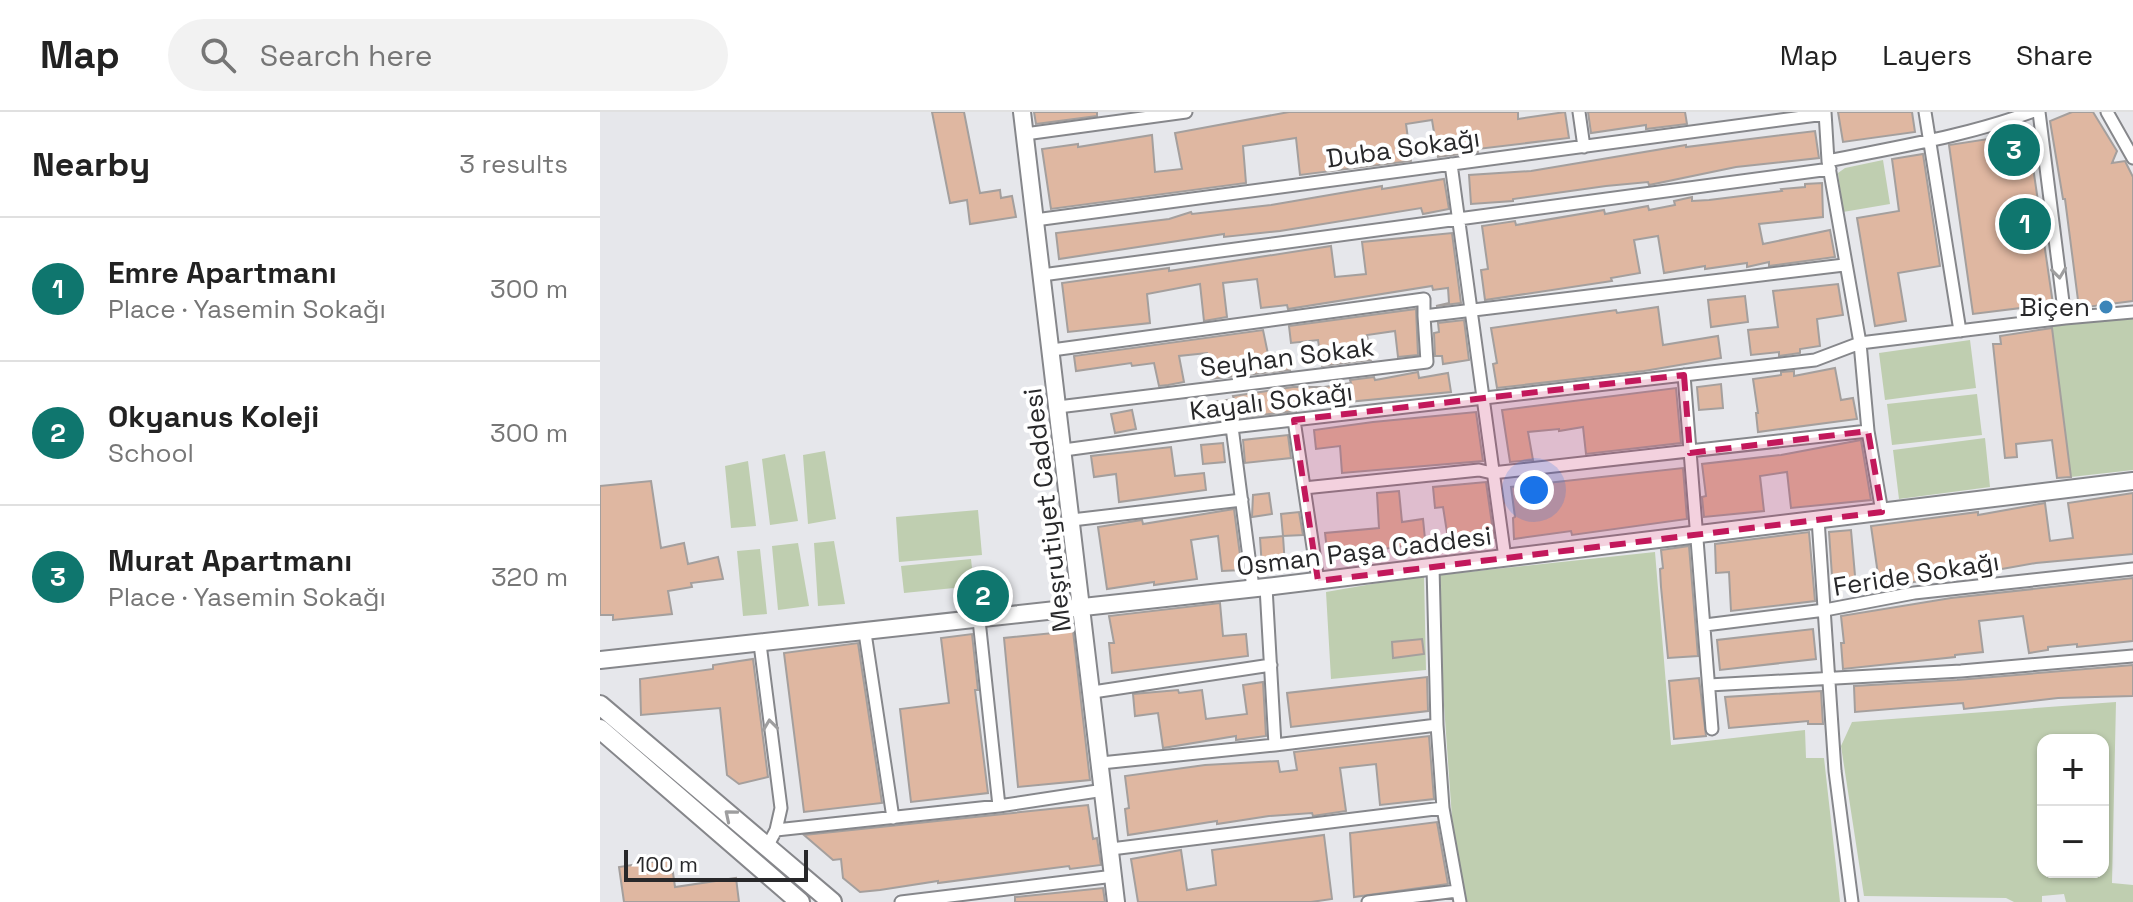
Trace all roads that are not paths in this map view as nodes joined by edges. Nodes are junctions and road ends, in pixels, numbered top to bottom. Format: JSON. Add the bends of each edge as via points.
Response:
{"nodes":[{"id":1,"x":1022,"y":112,"type":"edge"},
{"id":2,"x":1186,"y":112,"type":"edge"},
{"id":3,"x":1579,"y":112,"type":"edge"},
{"id":4,"x":1925,"y":112,"type":"edge"},
{"id":5,"x":2031,"y":112,"type":"edge"},
{"id":6,"x":2039,"y":112,"type":"edge"},
{"id":7,"x":2107,"y":112,"type":"edge"},
{"id":8,"x":1825,"y":113,"type":"edge"},
{"id":9,"x":1025,"y":134,"type":"junction"},
{"id":10,"x":1928,"y":140,"type":"junction"},
{"id":11,"x":1584,"y":147,"type":"junction"},
{"id":12,"x":2133,"y":158,"type":"edge"},
{"id":13,"x":1451,"y":164,"type":"junction"},
{"id":14,"x":1829,"y":165,"type":"junction"},
{"id":15,"x":1458,"y":219,"type":"junction"},
{"id":16,"x":1035,"y":220,"type":"junction"},
{"id":17,"x":1844,"y":265,"type":"junction"},
{"id":18,"x":1042,"y":275,"type":"junction"},
{"id":19,"x":1471,"y":311,"type":"junction"},
{"id":20,"x":2133,"y":312,"type":"edge"},
{"id":21,"x":1424,"y":316,"type":"junction"},
{"id":22,"x":2065,"y":318,"type":"junction"},
{"id":23,"x":1960,"y":331,"type":"junction"},
{"id":24,"x":1860,"y":343,"type":"junction"},
{"id":25,"x":1052,"y":350,"type":"junction"},
{"id":26,"x":1684,"y":375,"type":"junction"},
{"id":27,"x":1483,"y":400,"type":"junction"},
{"id":28,"x":1058,"y":407,"type":"junction"},
{"id":29,"x":1294,"y":420,"type":"junction"},
{"id":30,"x":1232,"y":427,"type":"junction"},
{"id":31,"x":1868,"y":431,"type":"junction"},
{"id":32,"x":1064,"y":450,"type":"junction"},
{"id":33,"x":1690,"y":453,"type":"junction"},
{"id":34,"x":1492,"y":473,"type":"junction"},
{"id":35,"x":2133,"y":481,"type":"edge"},
{"id":36,"x":1304,"y":488,"type":"junction"},
{"id":37,"x":1242,"y":500,"type":"junction"},
{"id":38,"x":1882,"y":512,"type":"junction"},
{"id":39,"x":1818,"y":519,"type":"junction"},
{"id":40,"x":1072,"y":520,"type":"junction"},
{"id":41,"x":1697,"y":534,"type":"junction"},
{"id":42,"x":1505,"y":558,"type":"junction"},
{"id":43,"x":1433,"y":567,"type":"junction"},
{"id":44,"x":2133,"y":569,"type":"edge"},
{"id":45,"x":1318,"y":581,"type":"junction"},
{"id":46,"x":1260,"y":588,"type":"junction"},
{"id":47,"x":1083,"y":608,"type":"junction"},
{"id":48,"x":1825,"y":610,"type":"junction"},
{"id":49,"x":979,"y":620,"type":"junction"},
{"id":50,"x":1705,"y":625,"type":"junction"},
{"id":51,"x":865,"y":633,"type":"junction"},
{"id":52,"x":760,"y":644,"type":"junction"},
{"id":53,"x":2133,"y":656,"type":"edge"},
{"id":54,"x":600,"y":660,"type":"edge"},
{"id":55,"x":1271,"y":665,"type":"junction"},
{"id":56,"x":1830,"y":679,"type":"junction"},
{"id":57,"x":1709,"y":685,"type":"junction"},
{"id":58,"x":1093,"y":692,"type":"junction"},
{"id":59,"x":600,"y":705,"type":"edge"},
{"id":60,"x":1437,"y":725,"type":"junction"},
{"id":61,"x":1712,"y":729,"type":"dead end"},
{"id":62,"x":604,"y":733,"type":"edge"},
{"id":63,"x":1275,"y":745,"type":"junction"},
{"id":64,"x":1101,"y":763,"type":"junction"},
{"id":65,"x":1104,"y":790,"type":"junction"},
{"id":66,"x":999,"y":806,"type":"junction"},
{"id":67,"x":1443,"y":808,"type":"junction"},
{"id":68,"x":893,"y":818,"type":"junction"},
{"id":69,"x":772,"y":838,"type":"junction"},
{"id":70,"x":1111,"y":849,"type":"junction"},
{"id":71,"x":1114,"y":876,"type":"junction"},
{"id":72,"x":1459,"y":897,"type":"edge"},
{"id":73,"x":800,"y":902,"type":"edge"},
{"id":74,"x":832,"y":902,"type":"edge"},
{"id":75,"x":901,"y":902,"type":"edge"},
{"id":76,"x":1116,"y":902,"type":"edge"},
{"id":77,"x":1368,"y":902,"type":"edge"},
{"id":78,"x":1852,"y":902,"type":"edge"}],
"edges":[{"from":1,"to":9,"type":"main road","name":"Meşrutiyet Caddesi"},
{"from":2,"to":9,"type":"street"},
{"from":3,"to":11,"type":"street"},
{"from":4,"to":10,"type":"street"},
{"from":5,"to":10,"type":"street"},
{"from":6,"to":22,"type":"street","one_way":true},
{"from":7,"to":12,"type":"street"},
{"from":8,"to":11,"type":"street","name":"Duba Sokağı"},
{"from":8,"to":14,"type":"street"},
{"from":9,"to":16,"type":"main road","name":"Meşrutiyet Caddesi"},
{"from":10,"to":14,"type":"street"},
{"from":10,"to":23,"type":"street"},
{"from":11,"to":13,"type":"street","name":"Duba Sokağı"},
{"from":13,"to":15,"type":"street"},
{"from":13,"to":16,"type":"street","name":"Duba Sokağı"},
{"from":14,"to":15,"type":"street"},
{"from":14,"to":17,"type":"street"},
{"from":15,"to":18,"type":"street"},
{"from":15,"to":19,"type":"street"},
{"from":16,"to":18,"type":"main road","name":"Meşrutiyet Caddesi"},
{"from":17,"to":19,"type":"street"},
{"from":17,"to":24,"type":"street"},
{"from":18,"to":25,"type":"main road","name":"Meşrutiyet Caddesi"},
{"from":19,"to":21,"type":"street"},
{"from":19,"to":27,"type":"street"},
{"from":20,"to":22,"type":"street","name":"Kayalı Sokağı"},
{"from":21,"to":25,"type":"street","via":[[1424,299]]},
{"from":21,"to":28,"type":"street","name":"Seyhan Sokak","via":[[1427,362]]},
{"from":22,"to":23,"type":"street","name":"Kayalı Sokağı"},
{"from":23,"to":24,"type":"street","name":"Kayalı Sokağı"},
{"from":24,"to":26,"type":"street","name":"Kayalı Sokağı","via":[[1815,360]]},
{"from":24,"to":31,"type":"street"},
{"from":25,"to":28,"type":"main road","name":"Meşrutiyet Caddesi"},
{"from":26,"to":27,"type":"street","name":"Kayalı Sokağı"},
{"from":26,"to":33,"type":"street"},
{"from":27,"to":29,"type":"street","name":"Kayalı Sokağı"},
{"from":27,"to":34,"type":"street"},
{"from":28,"to":32,"type":"main road","name":"Meşrutiyet Caddesi"},
{"from":29,"to":30,"type":"street","name":"Kayalı Sokağı"},
{"from":29,"to":36,"type":"street"},
{"from":30,"to":32,"type":"street","name":"Kayalı Sokağı"},
{"from":30,"to":37,"type":"street"},
{"from":31,"to":33,"type":"street"},
{"from":31,"to":38,"type":"street"},
{"from":32,"to":40,"type":"main road","name":"Meşrutiyet Caddesi"},
{"from":33,"to":34,"type":"street"},
{"from":33,"to":41,"type":"street"},
{"from":34,"to":36,"type":"street","via":[[1479,470]]},
{"from":34,"to":42,"type":"street"},
{"from":35,"to":38,"type":"main road","name":"Osman Paşa Caddesi"},
{"from":36,"to":45,"type":"street"},
{"from":37,"to":40,"type":"street"},
{"from":37,"to":46,"type":"street"},
{"from":38,"to":39,"type":"main road","name":"Osman Paşa Caddesi"},
{"from":39,"to":41,"type":"main road","name":"Osman Paşa Caddesi"},
{"from":39,"to":48,"type":"street"},
{"from":40,"to":47,"type":"main road","name":"Meşrutiyet Caddesi"},
{"from":41,"to":42,"type":"main road","name":"Osman Paşa Caddesi"},
{"from":41,"to":50,"type":"street"},
{"from":42,"to":43,"type":"main road","name":"Osman Paşa Caddesi"},
{"from":43,"to":45,"type":"main road","name":"Osman Paşa Caddesi"},
{"from":43,"to":60,"type":"street"},
{"from":44,"to":48,"type":"street","name":"Feride Sokağı","via":[[1914,593]]},
{"from":45,"to":46,"type":"main road","name":"Osman Paşa Caddesi"},
{"from":46,"to":47,"type":"main road","name":"Osman Paşa Caddesi"},
{"from":46,"to":55,"type":"street"},
{"from":47,"to":49,"type":"main road","name":"Osman Paşa Caddesi"},
{"from":47,"to":58,"type":"main road","name":"Meşrutiyet Caddesi"},
{"from":48,"to":50,"type":"street","name":"Feride Sokağı"},
{"from":48,"to":56,"type":"street"},
{"from":49,"to":51,"type":"main road","name":"Osman Paşa Caddesi"},
{"from":49,"to":66,"type":"street"},
{"from":50,"to":57,"type":"street"},
{"from":51,"to":52,"type":"main road","name":"Osman Paşa Caddesi"},
{"from":51,"to":68,"type":"street"},
{"from":52,"to":54,"type":"main road","name":"Osman Paşa Caddesi"},
{"from":69,"to":52,"type":"street","one_way":true,"via":[[781,808]]},
{"from":53,"to":56,"type":"street"},
{"from":55,"to":58,"type":"street"},
{"from":55,"to":63,"type":"street"},
{"from":56,"to":57,"type":"street"},
{"from":56,"to":78,"type":"street","via":[[1835,771]]},
{"from":57,"to":61,"type":"street"},
{"from":58,"to":64,"type":"main road","name":"Meşrutiyet Caddesi"},
{"from":69,"to":59,"type":"main road","one_way":true},
{"from":60,"to":63,"type":"street"},
{"from":60,"to":67,"type":"street"},
{"from":62,"to":73,"type":"main road"},
{"from":63,"to":64,"type":"street"},
{"from":64,"to":65,"type":"main road","name":"Meşrutiyet Caddesi"},
{"from":65,"to":66,"type":"street"},
{"from":65,"to":70,"type":"main road","name":"Meşrutiyet Caddesi"},
{"from":66,"to":68,"type":"street"},
{"from":67,"to":70,"type":"street"},
{"from":67,"to":72,"type":"street"},
{"from":68,"to":69,"type":"street"},
{"from":69,"to":74,"type":"main road"},
{"from":70,"to":71,"type":"main road","name":"Meşrutiyet Caddesi"},
{"from":71,"to":75,"type":"street"},
{"from":71,"to":76,"type":"main road","name":"Meşrutiyet Caddesi"},
{"from":72,"to":77,"type":"street"}]}
